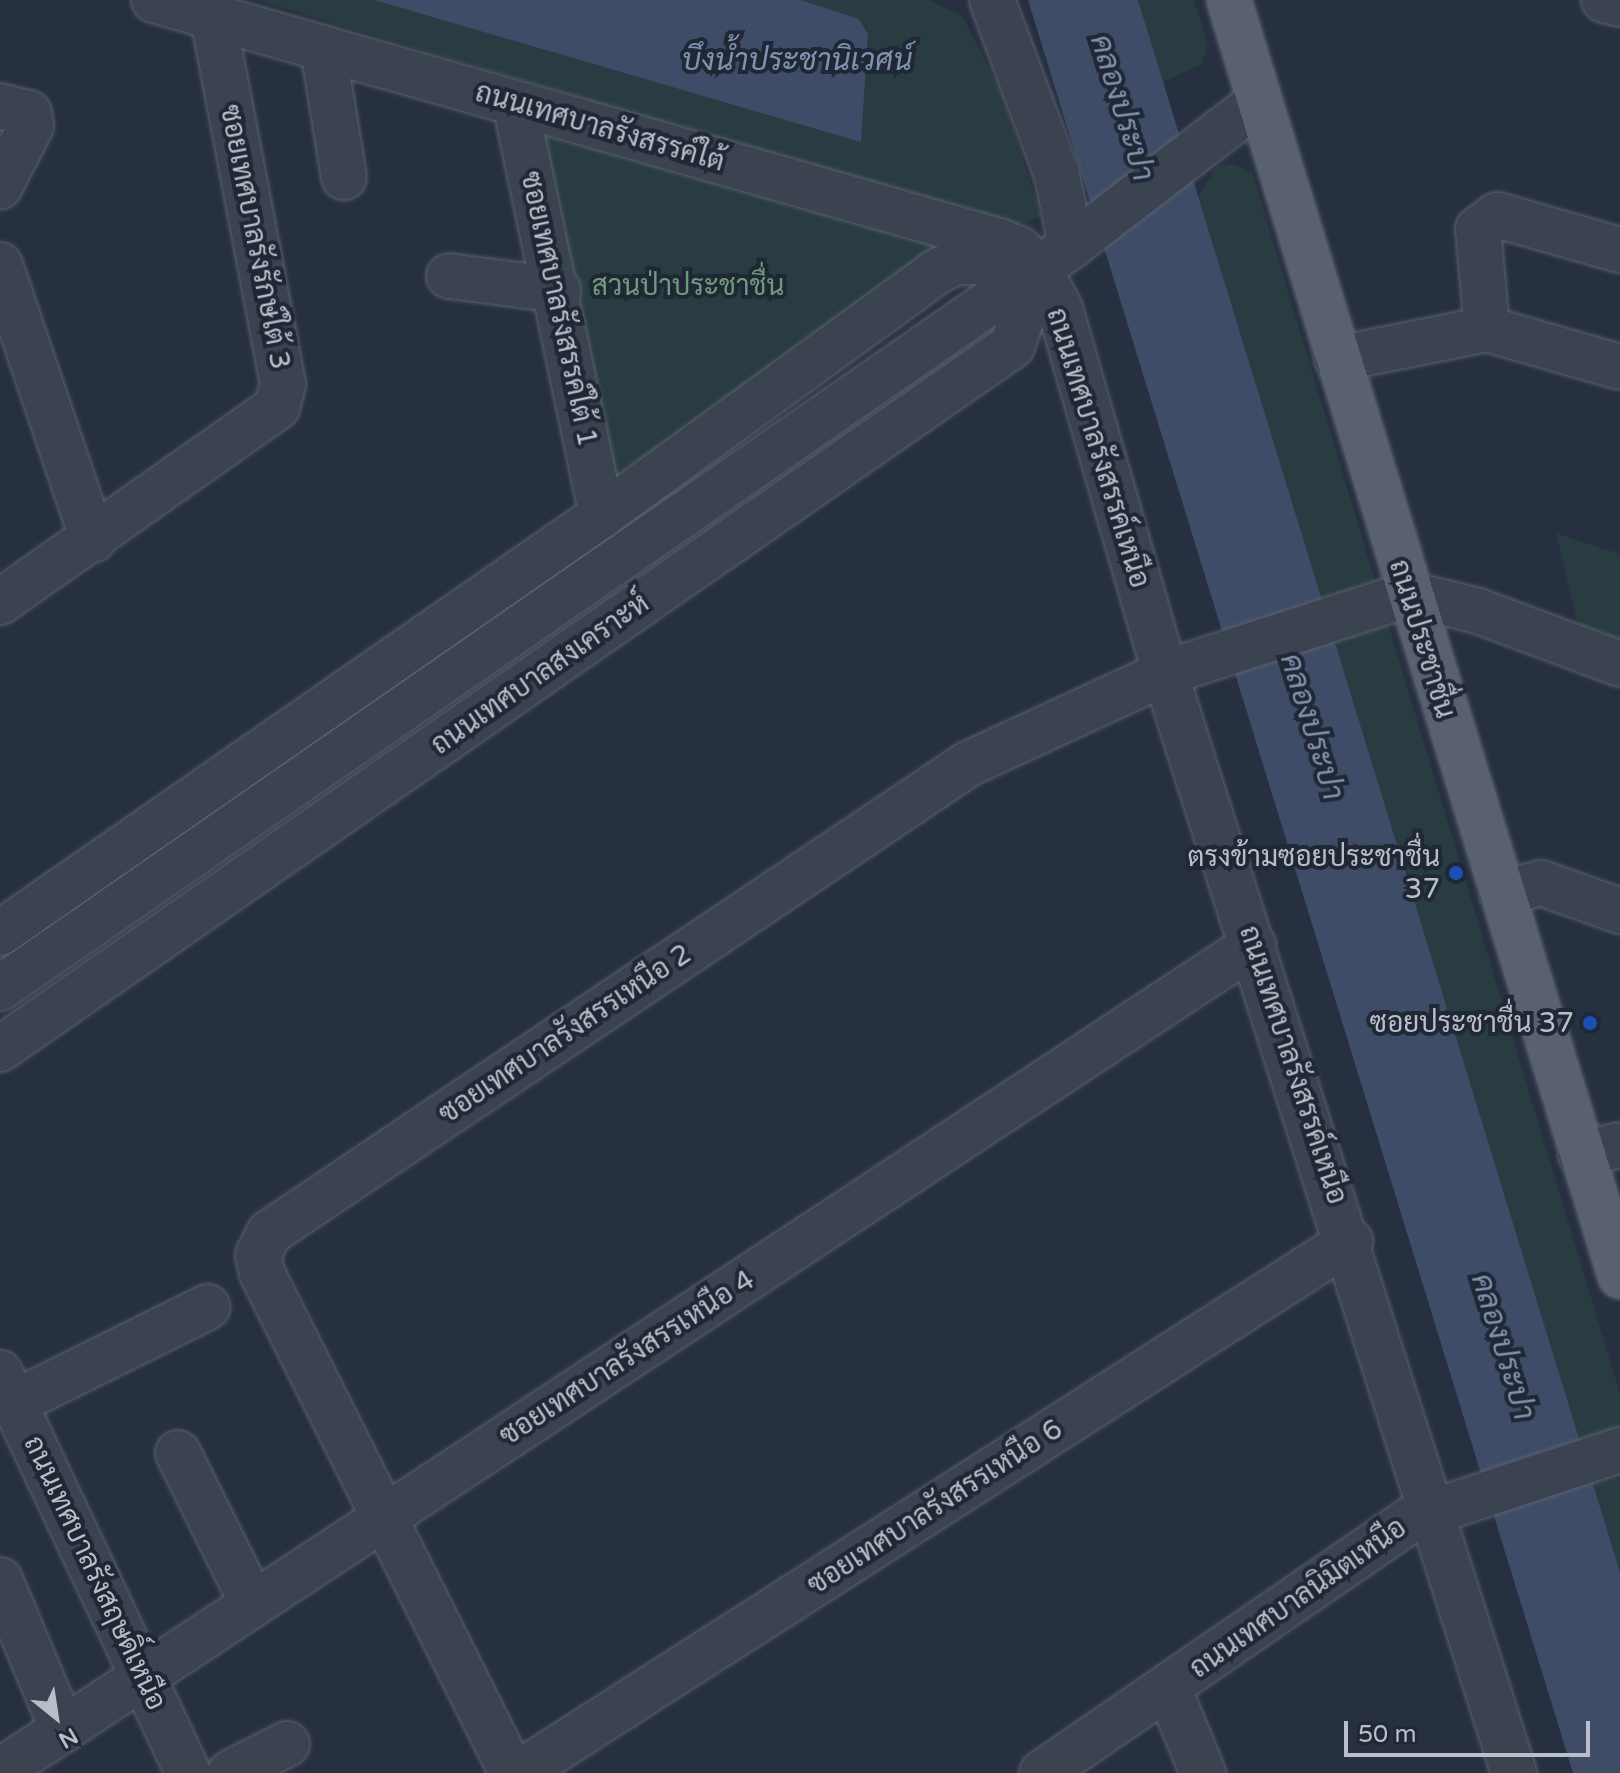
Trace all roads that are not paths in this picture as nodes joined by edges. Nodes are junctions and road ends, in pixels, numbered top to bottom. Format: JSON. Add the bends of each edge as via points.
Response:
{"nodes":[{"id":1,"x":154,"y":0,"type":"edge"},
{"id":2,"x":1230,"y":0,"type":"edge"},
{"id":3,"x":1604,"y":0,"type":"edge"},
{"id":4,"x":990,"y":1,"type":"edge"},
{"id":5,"x":1620,"y":4,"type":"edge"},
{"id":6,"x":213,"y":17,"type":"junction"},
{"id":7,"x":323,"y":48,"type":"junction"},
{"id":8,"x":1260,"y":101,"type":"junction"},
{"id":9,"x":515,"y":103,"type":"junction"},
{"id":10,"x":0,"y":106,"type":"edge"},
{"id":11,"x":344,"y":177,"type":"dead end"},
{"id":12,"x":0,"y":186,"type":"edge"},
{"id":13,"x":1067,"y":248,"type":"junction"},
{"id":14,"x":1620,"y":250,"type":"edge"},
{"id":15,"x":0,"y":265,"type":"edge"},
{"id":16,"x":449,"y":276,"type":"dead end"},
{"id":17,"x":558,"y":290,"type":"junction"},
{"id":18,"x":1487,"y":329,"type":"junction"},
{"id":19,"x":1337,"y":359,"type":"junction"},
{"id":20,"x":1620,"y":367,"type":"edge"},
{"id":21,"x":602,"y":515,"type":"junction"},
{"id":22,"x":93,"y":540,"type":"junction"},
{"id":23,"x":1409,"y":594,"type":"junction"},
{"id":24,"x":0,"y":602,"type":"edge"},
{"id":25,"x":1620,"y":664,"type":"edge"},
{"id":26,"x":1165,"y":673,"type":"junction"},
{"id":27,"x":1502,"y":893,"type":"junction"},
{"id":28,"x":1620,"y":911,"type":"edge"},
{"id":29,"x":0,"y":933,"type":"edge"},
{"id":30,"x":1253,"y":945,"type":"junction"},
{"id":31,"x":0,"y":988,"type":"edge"},
{"id":32,"x":0,"y":1049,"type":"edge"},
{"id":33,"x":1600,"y":1149,"type":"edge"},
{"id":34,"x":1350,"y":1241,"type":"junction"},
{"id":35,"x":1620,"y":1276,"type":"edge"},
{"id":36,"x":207,"y":1307,"type":"dead end"},
{"id":37,"x":9,"y":1405,"type":"edge"},
{"id":38,"x":1613,"y":1452,"type":"edge"},
{"id":39,"x":178,"y":1453,"type":"dead end"},
{"id":40,"x":1442,"y":1508,"type":"junction"},
{"id":41,"x":384,"y":1518,"type":"junction"},
{"id":42,"x":0,"y":1580,"type":"edge"},
{"id":43,"x":253,"y":1604,"type":"junction"},
{"id":44,"x":145,"y":1676,"type":"junction"},
{"id":45,"x":1168,"y":1688,"type":"junction"},
{"id":46,"x":63,"y":1730,"type":"junction"},
{"id":47,"x":287,"y":1744,"type":"dead end"},
{"id":48,"x":0,"y":1771,"type":"edge"},
{"id":49,"x":188,"y":1773,"type":"edge"},
{"id":50,"x":230,"y":1773,"type":"edge"},
{"id":51,"x":512,"y":1773,"type":"edge"},
{"id":52,"x":519,"y":1773,"type":"edge"},
{"id":53,"x":1042,"y":1773,"type":"edge"},
{"id":54,"x":1203,"y":1773,"type":"edge"},
{"id":55,"x":1514,"y":1773,"type":"edge"}],
"edges":[{"from":1,"to":6,"type":"street","name":"ถนนเทศบาลรังสรรค์ใต้"},
{"from":2,"to":8,"type":"main road","name":"ถนนประชาชื่น"},
{"from":3,"to":5,"type":"street"},
{"from":4,"to":13,"type":"street","via":[[1057,175]]},
{"from":6,"to":7,"type":"street","name":"ถนนเทศบาลรังสรรค์ใต้"},
{"from":6,"to":22,"type":"street","name":"ซอยเทศบาลรังรักษ์ใต้ 3","via":[[283,384],[277,407]]},
{"from":7,"to":9,"type":"street","name":"ถนนเทศบาลรังสรรค์ใต้"},
{"from":7,"to":11,"type":"street"},
{"from":8,"to":13,"type":"street","name":"ถนนเทศบาลสงเคราะห์"},
{"from":8,"to":19,"type":"main road","name":"ถนนประชาชื่น"},
{"from":9,"to":13,"type":"street","name":"ถนนเทศบาลรังสรรค์ใต้","via":[[1019,249]]},
{"from":9,"to":17,"type":"street","name":"ซอยเทศบาลรังสรรค์ใต้ 1"},
{"from":10,"to":12,"type":"street","via":[[29,113],[31,126]]},
{"from":13,"to":21,"type":"street","via":[[1005,260],[956,262],[936,272]]},
{"from":13,"to":26,"type":"street","name":"ถนนเทศบาลรังสรรค์เหนือ","via":[[1060,309]]},
{"from":13,"to":31,"type":"street","name":"ถนนเทศบาลสงเคราะห์"},
{"from":13,"to":32,"type":"street","name":"ถนนเทศบาลสงเคราะห์","via":[[1012,346]]},
{"from":14,"to":18,"type":"street","via":[[1497,215],[1478,229]]},
{"from":15,"to":22,"type":"street"},
{"from":16,"to":17,"type":"street"},
{"from":17,"to":21,"type":"street","name":"ซอยเทศบาลรังสรรค์ใต้ 1"},
{"from":18,"to":19,"type":"street"},
{"from":18,"to":20,"type":"street"},
{"from":19,"to":23,"type":"main road","name":"ถนนประชาชื่น"},
{"from":21,"to":29,"type":"street"},
{"from":22,"to":24,"type":"street","name":"ซอยเทศบาลรังรักษ์ใต้ 3"},
{"from":23,"to":25,"type":"street","via":[[1478,611]]},
{"from":23,"to":26,"type":"street","name":"ซอยเทศบาลรังสรรเหนือ 2"},
{"from":23,"to":27,"type":"main road","name":"ถนนประชาชื่น"},
{"from":26,"to":30,"type":"street","name":"ถนนเทศบาลรังสรรค์เหนือ"},
{"from":26,"to":41,"type":"street","name":"ซอยเทศบาลรังสรรเหนือ 2","via":[[968,764],[269,1233],[258,1255],[262,1273]]},
{"from":27,"to":28,"type":"street","via":[[1541,883]]},
{"from":27,"to":33,"type":"main road","name":"ถนนประชาชื่น"},
{"from":30,"to":34,"type":"street","name":"ถนนเทศบาลรังสรรค์เหนือ"},
{"from":30,"to":41,"type":"street","name":"ซอยเทศบาลรังสรรเหนือ 4"},
{"from":33,"to":35,"type":"main road","name":"ถนนประชาชื่น"},
{"from":34,"to":40,"type":"street","name":"ถนนเทศบาลรังสรรค์เหนือ"},
{"from":34,"to":52,"type":"street","name":"ซอยเทศบาลรังสรรเหนือ 6"},
{"from":36,"to":37,"type":"street"},
{"from":37,"to":44,"type":"street","name":"ถนนเทศบาลรังสฤษดิ์เหนือ"},
{"from":38,"to":40,"type":"street","name":"ถนนเทศบาลนิมิตเหนือ"},
{"from":39,"to":43,"type":"street"},
{"from":40,"to":45,"type":"street","name":"ถนนเทศบาลนิมิตเหนือ","via":[[1411,1519]]},
{"from":40,"to":55,"type":"street","name":"ถนนเทศบาลรังสรรค์เหนือ"},
{"from":41,"to":43,"type":"street","name":"ซอยเทศบาลรังสรรเหนือ 4"},
{"from":41,"to":51,"type":"street","name":"ซอยเทศบาลรังสรรเหนือ 2"},
{"from":42,"to":46,"type":"street"},
{"from":43,"to":44,"type":"street","name":"ซอยเทศบาลรังสรรเหนือ 4"},
{"from":44,"to":46,"type":"street","name":"ซอยเทศบาลรังสรรเหนือ 4"},
{"from":44,"to":49,"type":"street","name":"ถนนเทศบาลรังสฤษดิ์เหนือ"},
{"from":45,"to":53,"type":"street","name":"ถนนเทศบาลนิมิตเหนือ"},
{"from":45,"to":54,"type":"street"},
{"from":46,"to":48,"type":"street","name":"ซอยเทศบาลรังสรรเหนือ 4"},
{"from":47,"to":50,"type":"street"}]}
